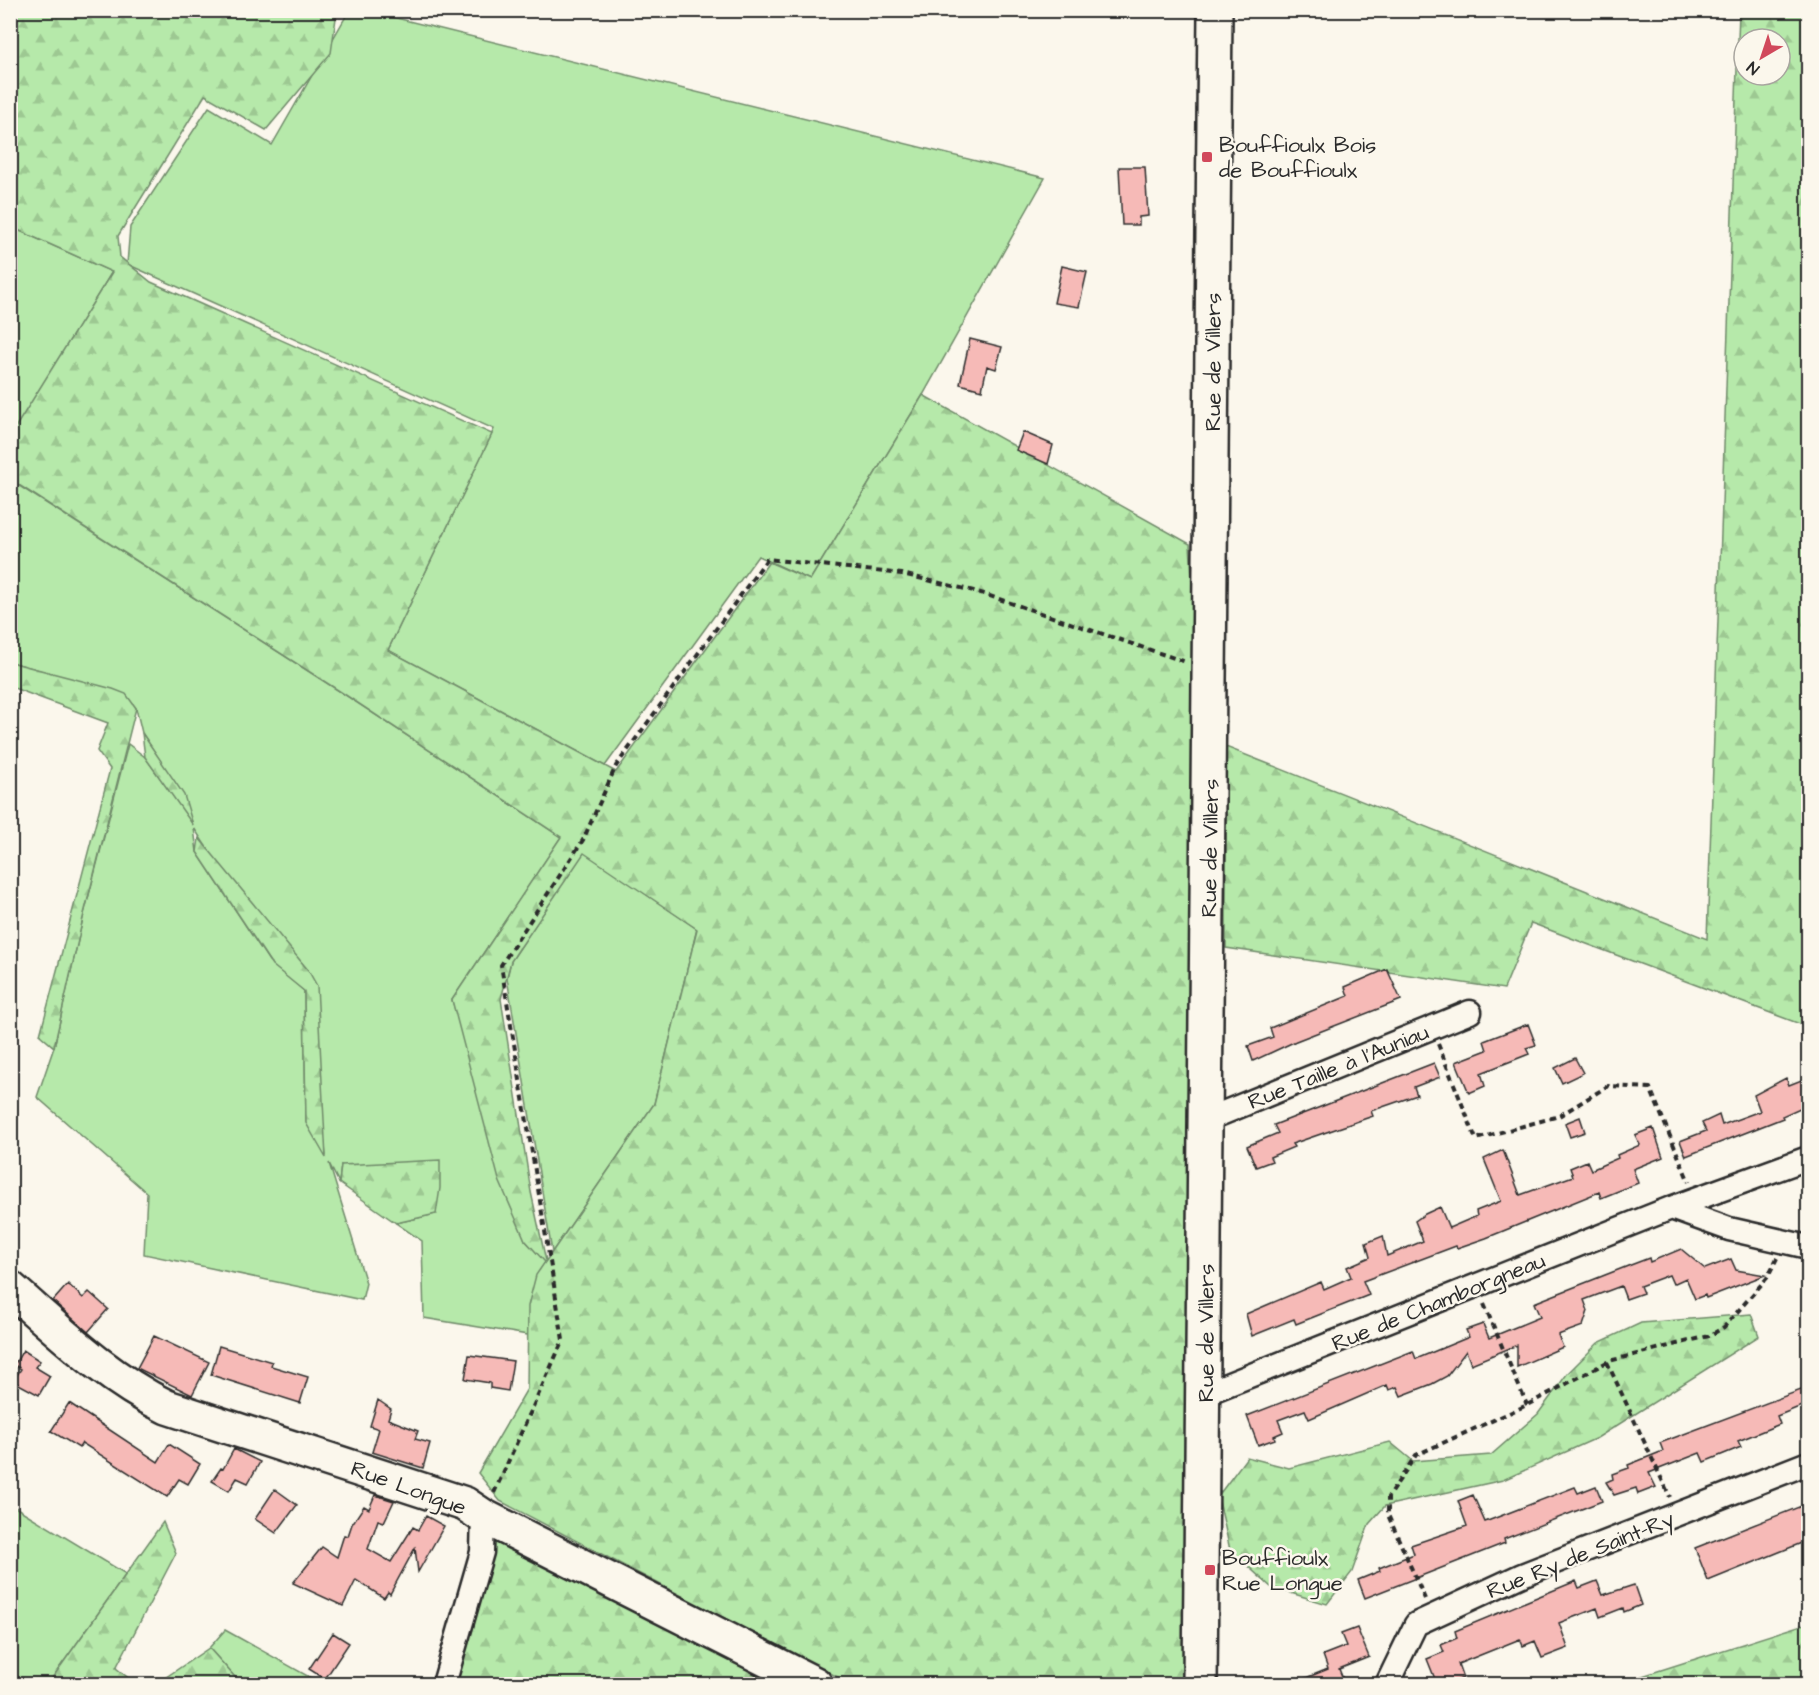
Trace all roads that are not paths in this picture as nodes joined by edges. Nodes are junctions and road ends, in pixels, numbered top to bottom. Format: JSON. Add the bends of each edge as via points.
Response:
{"nodes":[{"id":1,"x":1215,"y":10,"type":"edge"},
{"id":2,"x":1470,"y":1012,"type":"dead end"},
{"id":3,"x":1206,"y":1120,"type":"junction"},
{"id":4,"x":1809,"y":1158,"type":"edge"},
{"id":5,"x":1671,"y":1208,"type":"junction"},
{"id":6,"x":1809,"y":1247,"type":"edge"},
{"id":7,"x":10,"y":1288,"type":"edge"},
{"id":8,"x":1204,"y":1394,"type":"junction"},
{"id":9,"x":1809,"y":1463,"type":"edge"},
{"id":10,"x":483,"y":1516,"type":"junction"},
{"id":11,"x":444,"y":1684,"type":"edge"},
{"id":12,"x":815,"y":1684,"type":"edge"},
{"id":13,"x":1200,"y":1684,"type":"edge"},
{"id":14,"x":1386,"y":1684,"type":"edge"}],
"edges":[{"from":1,"to":3,"type":"street","name":"Rue de Villers"},
{"from":2,"to":3,"type":"street","name":"Rue Taille à l'Auniau"},
{"from":3,"to":8,"type":"street","name":"Rue de Villers"},
{"from":4,"to":5,"type":"street","name":"Rue de Chamborgneau"},
{"from":5,"to":6,"type":"street","via":[[1729,1229]]},
{"from":5,"to":8,"type":"street","name":"Rue de Chamborgneau"},
{"from":7,"to":10,"type":"street","name":"Rue Longue","via":[[80,1350],[133,1390],[167,1407],[465,1504]]},
{"from":8,"to":13,"type":"street","name":"Rue de Villers"},
{"from":9,"to":14,"type":"street","name":"Rue Ry de Saint-Ry","via":[[1522,1575],[1416,1624]]},
{"from":10,"to":11,"type":"street","via":[[482,1552]]},
{"from":10,"to":12,"type":"street","name":"Rue Longue"}]}
